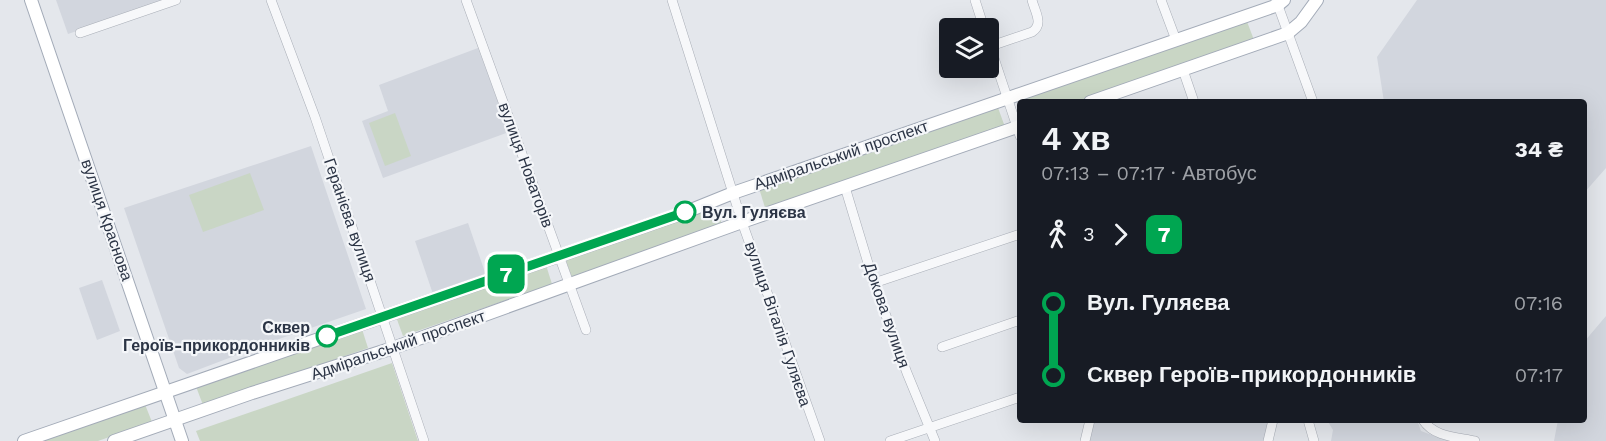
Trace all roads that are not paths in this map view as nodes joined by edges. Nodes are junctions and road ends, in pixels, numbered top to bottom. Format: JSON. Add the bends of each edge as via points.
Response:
{"nodes":[{"id":1,"x":31,"y":0,"type":"edge"},
{"id":2,"x":176,"y":0,"type":"edge"},
{"id":3,"x":271,"y":0,"type":"edge"},
{"id":4,"x":466,"y":0,"type":"edge"},
{"id":5,"x":672,"y":0,"type":"edge"},
{"id":6,"x":975,"y":0,"type":"edge"},
{"id":7,"x":1032,"y":0,"type":"edge"},
{"id":8,"x":1161,"y":0,"type":"edge"},
{"id":9,"x":1317,"y":0,"type":"edge"},
{"id":10,"x":1279,"y":2,"type":"edge"},
{"id":11,"x":981,"y":18,"type":"edge"},
{"id":12,"x":80,"y":33,"type":"dead end"},
{"id":13,"x":1288,"y":33,"type":"junction"},
{"id":14,"x":1176,"y":40,"type":"junction"},
{"id":15,"x":999,"y":41,"type":"edge"},
{"id":16,"x":1183,"y":70,"type":"junction"},
{"id":17,"x":999,"y":72,"type":"edge"},
{"id":18,"x":1007,"y":98,"type":"junction"},
{"id":19,"x":1099,"y":99,"type":"edge"},
{"id":20,"x":1193,"y":99,"type":"edge"},
{"id":21,"x":1312,"y":99,"type":"edge"},
{"id":22,"x":1017,"y":125,"type":"edge"},
{"id":23,"x":1017,"y":131,"type":"edge"},
{"id":24,"x":845,"y":187,"type":"junction"},
{"id":25,"x":733,"y":193,"type":"junction"},
{"id":26,"x":742,"y":222,"type":"junction"},
{"id":27,"x":1017,"y":235,"type":"edge"},
{"id":28,"x":559,"y":255,"type":"junction"},
{"id":29,"x":874,"y":283,"type":"junction"},
{"id":30,"x":570,"y":285,"type":"junction"},
{"id":31,"x":383,"y":317,"type":"junction"},
{"id":32,"x":1017,"y":321,"type":"edge"},
{"id":33,"x":586,"y":330,"type":"dead end"},
{"id":34,"x":393,"y":348,"type":"junction"},
{"id":35,"x":942,"y":348,"type":"dead end"},
{"id":36,"x":166,"y":392,"type":"junction"},
{"id":37,"x":1017,"y":398,"type":"edge"},
{"id":38,"x":175,"y":420,"type":"junction"},
{"id":39,"x":1089,"y":423,"type":"edge"},
{"id":40,"x":1272,"y":423,"type":"edge"},
{"id":41,"x":1309,"y":423,"type":"edge"},
{"id":42,"x":1425,"y":423,"type":"edge"},
{"id":43,"x":930,"y":428,"type":"junction"},
{"id":44,"x":24,"y":441,"type":"edge"},
{"id":45,"x":114,"y":441,"type":"edge"},
{"id":46,"x":182,"y":441,"type":"edge"},
{"id":47,"x":424,"y":441,"type":"edge"},
{"id":48,"x":820,"y":441,"type":"edge"},
{"id":49,"x":890,"y":441,"type":"edge"},
{"id":50,"x":935,"y":441,"type":"edge"},
{"id":51,"x":1085,"y":441,"type":"edge"},
{"id":52,"x":1268,"y":441,"type":"edge"},
{"id":53,"x":1314,"y":441,"type":"edge"},
{"id":54,"x":1475,"y":441,"type":"edge"}],
"edges":[{"from":1,"to":36,"type":"main road","name":"вулиця Краснова"},
{"from":2,"to":12,"type":"street"},
{"from":3,"to":31,"type":"street","name":"Геранієва вулиця"},
{"from":4,"to":28,"type":"street","name":"вулиця Новаторів"},
{"from":5,"to":25,"type":"street","name":"вулиця Віталія Гуляєва"},
{"from":6,"to":11,"type":"street"},
{"from":7,"to":15,"type":"street","via":[[1037,28]]},
{"from":8,"to":14,"type":"street"},
{"from":9,"to":13,"type":"main road","via":[[1302,22]]},
{"from":10,"to":13,"type":"street"},
{"from":10,"to":14,"type":"main road","name":"Адміральський проспект"},
{"from":13,"to":16,"type":"main road"},
{"from":13,"to":21,"type":"street"},
{"from":14,"to":18,"type":"main road","name":"Адміральський проспект"},
{"from":16,"to":19,"type":"main road"},
{"from":16,"to":20,"type":"street"},
{"from":17,"to":18,"type":"street"},
{"from":18,"to":22,"type":"street"},
{"from":18,"to":25,"type":"main road","name":"Адміральський проспект"},
{"from":23,"to":24,"type":"main road","name":"Адміральський проспект"},
{"from":24,"to":26,"type":"main road","name":"Адміральський проспект"},
{"from":24,"to":29,"type":"street","name":"Докова вулиця"},
{"from":25,"to":26,"type":"street","name":"вулиця Віталія Гуляєва"},
{"from":25,"to":28,"type":"main road","name":"Адміральський проспект"},
{"from":26,"to":30,"type":"main road","name":"Адміральський проспект"},
{"from":26,"to":48,"type":"street","name":"вулиця Віталія Гуляєва"},
{"from":27,"to":29,"type":"street"},
{"from":28,"to":30,"type":"street","name":"вулиця Новаторів"},
{"from":28,"to":31,"type":"main road","name":"Адміральський проспект"},
{"from":29,"to":43,"type":"street","name":"Докова вулиця"},
{"from":30,"to":33,"type":"street","name":"вулиця Новаторів"},
{"from":30,"to":34,"type":"main road","name":"Адміральський проспект"},
{"from":31,"to":34,"type":"street","name":"Геранієва вулиця"},
{"from":31,"to":36,"type":"main road","name":"Адміральський проспект"},
{"from":32,"to":35,"type":"street"},
{"from":34,"to":38,"type":"main road","name":"Адміральський проспект"},
{"from":34,"to":47,"type":"street","name":"Геранієва вулиця"},
{"from":36,"to":38,"type":"main road","name":"вулиця Краснова"},
{"from":36,"to":44,"type":"main road","name":"Адміральський проспект"},
{"from":37,"to":43,"type":"street"},
{"from":38,"to":45,"type":"main road","name":"Адміральський проспект"},
{"from":38,"to":46,"type":"main road","name":"вулиця Краснова"},
{"from":39,"to":51,"type":"street"},
{"from":40,"to":52,"type":"street"},
{"from":41,"to":53,"type":"street"},
{"from":42,"to":54,"type":"street","via":[[1439,434]]},
{"from":43,"to":49,"type":"street"},
{"from":43,"to":50,"type":"street","name":"Докова вулиця"}]}
